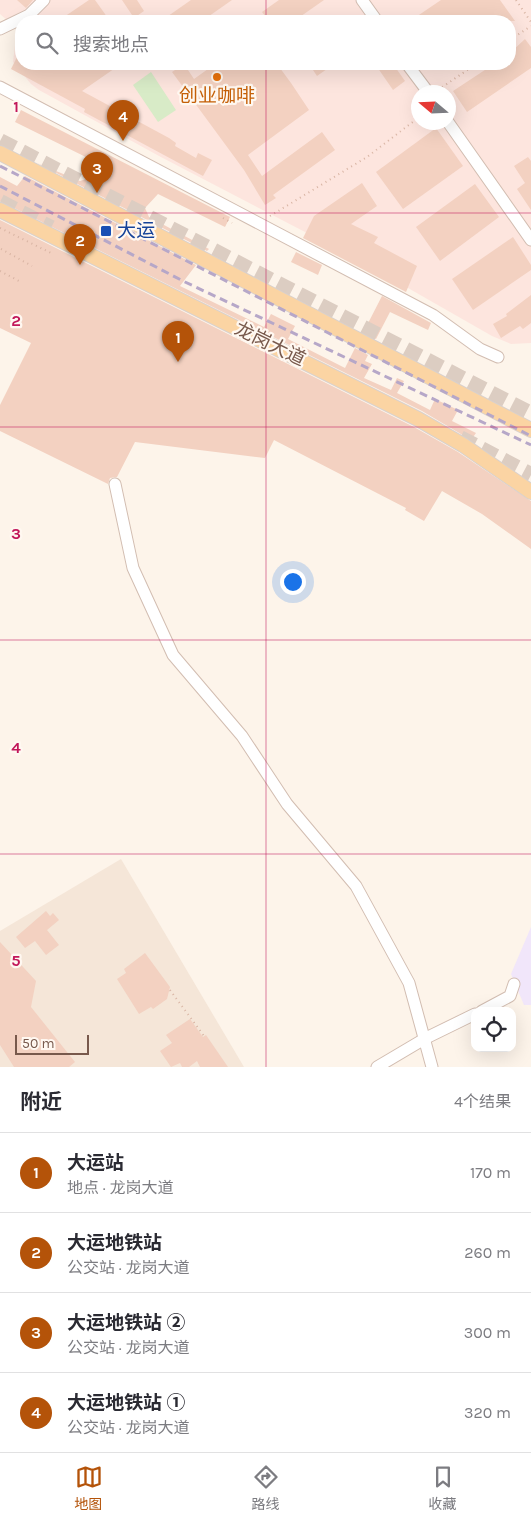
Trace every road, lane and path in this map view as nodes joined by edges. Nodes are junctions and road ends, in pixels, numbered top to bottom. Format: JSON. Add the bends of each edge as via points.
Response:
{"nodes":[{"id":1,"x":44,"y":0,"type":"edge"},
{"id":2,"x":362,"y":0,"type":"edge"},
{"id":3,"x":516,"y":0,"type":"edge"},
{"id":4,"x":29,"y":15,"type":"edge"},
{"id":5,"x":373,"y":15,"type":"edge"},
{"id":6,"x":15,"y":22,"type":"edge"},
{"id":7,"x":531,"y":22,"type":"edge"},
{"id":8,"x":531,"y":26,"type":"edge"},
{"id":9,"x":0,"y":29,"type":"edge"},
{"id":10,"x":516,"y":36,"type":"edge"},
{"id":11,"x":412,"y":70,"type":"edge"},
{"id":12,"x":467,"y":70,"type":"edge"},
{"id":13,"x":423,"y":85,"type":"edge"},
{"id":14,"x":444,"y":85,"type":"edge"},
{"id":15,"x":0,"y":88,"type":"edge"},
{"id":16,"x":411,"y":123,"type":"edge"},
{"id":17,"x":454,"y":130,"type":"edge"},
{"id":18,"x":0,"y":152,"type":"edge"},
{"id":19,"x":0,"y":210,"type":"edge"},
{"id":20,"x":224,"y":218,"type":"dead end"},
{"id":21,"x":268,"y":218,"type":"dead end"},
{"id":22,"x":232,"y":223,"type":"dead end"},
{"id":23,"x":0,"y":228,"type":"edge"},
{"id":24,"x":531,"y":240,"type":"edge"},
{"id":25,"x":1,"y":249,"type":"dead end"},
{"id":26,"x":53,"y":254,"type":"dead end"},
{"id":27,"x":32,"y":266,"type":"dead end"},
{"id":28,"x":0,"y":271,"type":"edge"},
{"id":29,"x":19,"y":281,"type":"dead end"},
{"id":30,"x":498,"y":357,"type":"dead end"},
{"id":31,"x":531,"y":430,"type":"edge"},
{"id":32,"x":115,"y":484,"type":"dead end"},
{"id":33,"x":531,"y":492,"type":"edge"},
{"id":34,"x":514,"y":984,"type":"dead end"},
{"id":35,"x":170,"y":990,"type":"dead end"},
{"id":36,"x":489,"y":1007,"type":"edge"},
{"id":37,"x":471,"y":1016,"type":"edge"},
{"id":38,"x":204,"y":1036,"type":"dead end"},
{"id":39,"x":426,"y":1038,"type":"junction"},
{"id":40,"x":377,"y":1067,"type":"edge"},
{"id":41,"x":432,"y":1067,"type":"edge"}],
"edges":[{"from":1,"to":4,"type":"street"},
{"from":2,"to":5,"type":"street"},
{"from":3,"to":7,"type":"path"},
{"from":6,"to":9,"type":"street"},
{"from":8,"to":10,"type":"path"},
{"from":11,"to":13,"type":"street"},
{"from":12,"to":14,"type":"path"},
{"from":15,"to":30,"type":"street","via":[[416,306],[480,350]]},
{"from":16,"to":21,"type":"path","via":[[367,157]]},
{"from":17,"to":24,"type":"street"},
{"from":18,"to":31,"type":"main road"},
{"from":19,"to":33,"type":"main road","name":"龙岗大道","via":[[418,419],[463,445]]},
{"from":20,"to":22,"type":"path"},
{"from":23,"to":26,"type":"path"},
{"from":25,"to":27,"type":"path"},
{"from":28,"to":29,"type":"path"},
{"from":32,"to":39,"type":"street","via":[[133,568],[173,656],[242,736],[287,804],[356,886],[410,983]]},
{"from":34,"to":36,"type":"street","via":[[510,996]]},
{"from":35,"to":38,"type":"path"},
{"from":37,"to":39,"type":"street"},
{"from":39,"to":40,"type":"street"},
{"from":39,"to":41,"type":"street"}]}
